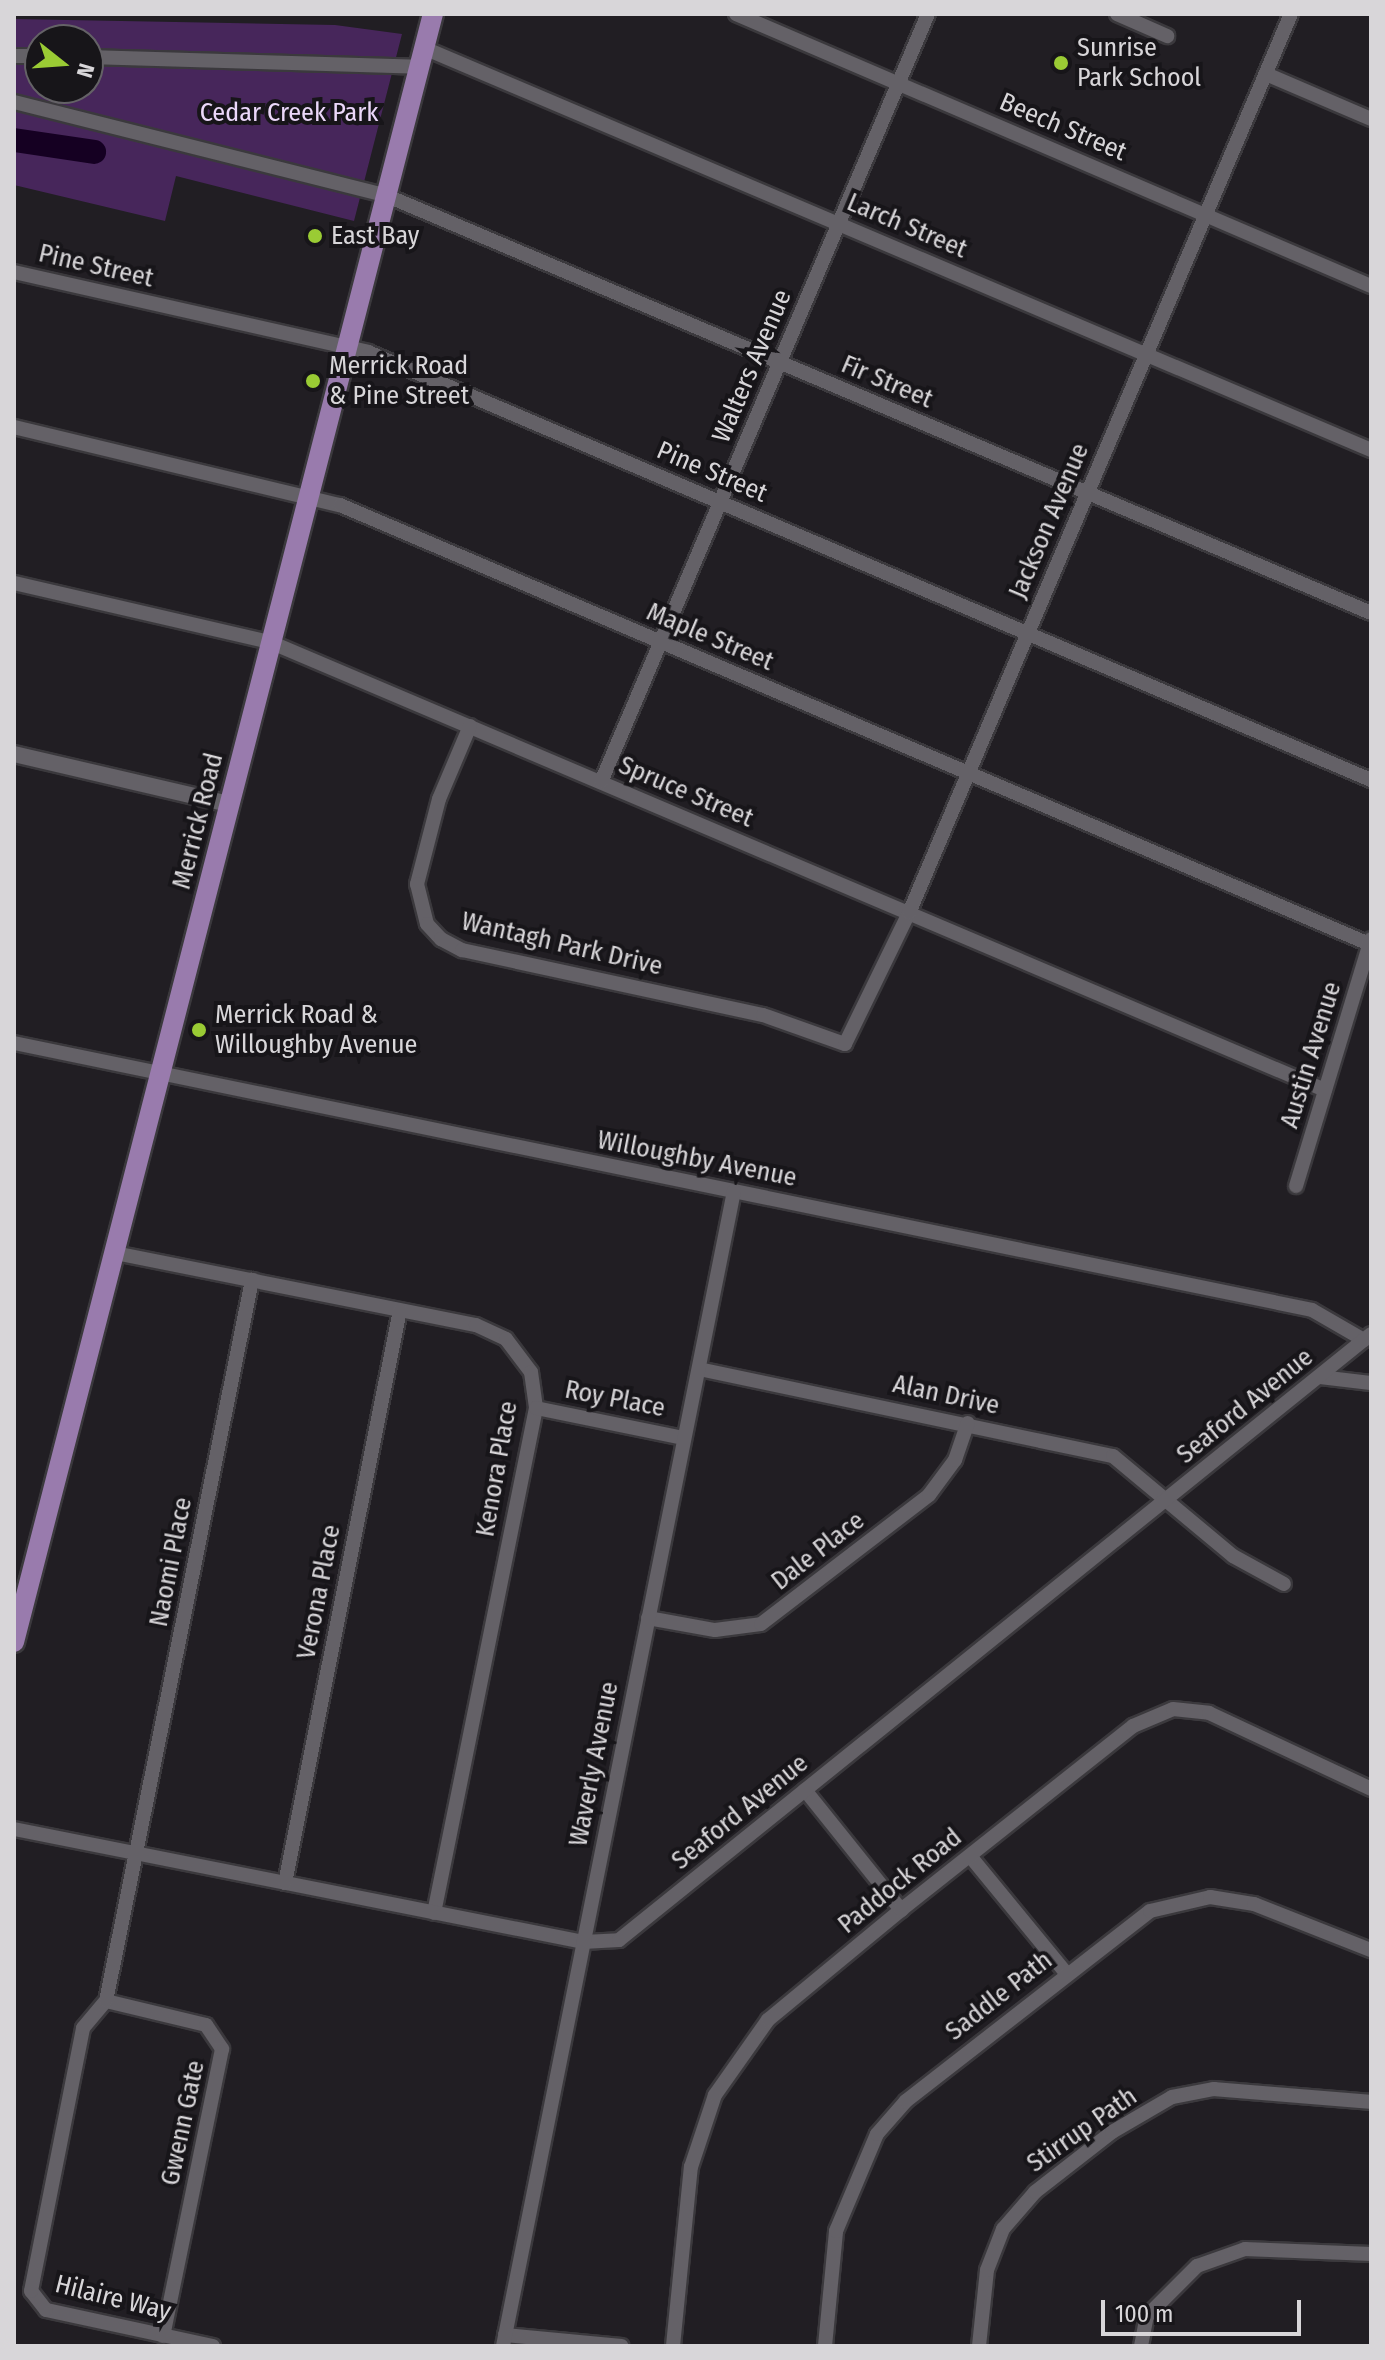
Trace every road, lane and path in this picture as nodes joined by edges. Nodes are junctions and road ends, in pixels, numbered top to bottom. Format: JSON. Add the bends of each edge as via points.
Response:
{"nodes":[{"id":1,"x":433,"y":14,"type":"edge"},
{"id":2,"x":736,"y":14,"type":"edge"},
{"id":3,"x":928,"y":14,"type":"edge"},
{"id":4,"x":1117,"y":14,"type":"edge"},
{"id":5,"x":1291,"y":14,"type":"edge"},
{"id":6,"x":1167,"y":36,"type":"dead end"},
{"id":7,"x":104,"y":57,"type":"edge"},
{"id":8,"x":421,"y":57,"type":"junction"},
{"id":9,"x":1266,"y":74,"type":"junction"},
{"id":10,"x":899,"y":83,"type":"junction"},
{"id":11,"x":14,"y":102,"type":"edge"},
{"id":12,"x":1371,"y":119,"type":"edge"},
{"id":13,"x":385,"y":195,"type":"junction"},
{"id":14,"x":1206,"y":214,"type":"junction"},
{"id":15,"x":840,"y":223,"type":"junction"},
{"id":16,"x":14,"y":272,"type":"edge"},
{"id":17,"x":1371,"y":286,"type":"edge"},
{"id":18,"x":346,"y":346,"type":"junction"},
{"id":19,"x":1147,"y":354,"type":"junction"},
{"id":20,"x":780,"y":362,"type":"junction"},
{"id":21,"x":14,"y":427,"type":"edge"},
{"id":22,"x":1371,"y":450,"type":"edge"},
{"id":23,"x":1087,"y":493,"type":"junction"},
{"id":24,"x":306,"y":498,"type":"junction"},
{"id":25,"x":721,"y":502,"type":"junction"},
{"id":26,"x":14,"y":583,"type":"edge"},
{"id":27,"x":1371,"y":613,"type":"edge"},
{"id":28,"x":1027,"y":633,"type":"junction"},
{"id":29,"x":270,"y":642,"type":"junction"},
{"id":30,"x":661,"y":642,"type":"junction"},
{"id":31,"x":470,"y":726,"type":"junction"},
{"id":32,"x":14,"y":754,"type":"edge"},
{"id":33,"x":968,"y":773,"type":"junction"},
{"id":34,"x":1371,"y":780,"type":"edge"},
{"id":35,"x":601,"y":782,"type":"junction"},
{"id":36,"x":229,"y":804,"type":"junction"},
{"id":37,"x":909,"y":913,"type":"junction"},
{"id":38,"x":1370,"y":941,"type":"edge"},
{"id":39,"x":14,"y":1043,"type":"edge"},
{"id":40,"x":845,"y":1044,"type":"joint"},
{"id":41,"x":160,"y":1075,"type":"junction"},
{"id":42,"x":1325,"y":1090,"type":"junction"},
{"id":43,"x":1296,"y":1186,"type":"dead end"},
{"id":44,"x":734,"y":1191,"type":"junction"},
{"id":45,"x":115,"y":1253,"type":"junction"},
{"id":46,"x":252,"y":1280,"type":"junction"},
{"id":47,"x":400,"y":1310,"type":"junction"},
{"id":48,"x":1367,"y":1337,"type":"edge"},
{"id":49,"x":699,"y":1369,"type":"junction"},
{"id":50,"x":1320,"y":1377,"type":"junction"},
{"id":51,"x":1371,"y":1383,"type":"edge"},
{"id":52,"x":536,"y":1408,"type":"junction"},
{"id":53,"x":968,"y":1423,"type":"junction"},
{"id":54,"x":684,"y":1438,"type":"junction"},
{"id":55,"x":1168,"y":1500,"type":"junction"},
{"id":56,"x":1284,"y":1584,"type":"dead end"},
{"id":57,"x":648,"y":1618,"type":"junction"},
{"id":58,"x":14,"y":1642,"type":"edge"},
{"id":59,"x":1371,"y":1789,"type":"edge"},
{"id":60,"x":805,"y":1790,"type":"junction"},
{"id":61,"x":14,"y":1829,"type":"edge"},
{"id":62,"x":137,"y":1854,"type":"junction"},
{"id":63,"x":970,"y":1856,"type":"junction"},
{"id":64,"x":285,"y":1883,"type":"junction"},
{"id":65,"x":901,"y":1910,"type":"junction"},
{"id":66,"x":434,"y":1913,"type":"junction"},
{"id":67,"x":583,"y":1942,"type":"junction"},
{"id":68,"x":1371,"y":1950,"type":"edge"},
{"id":69,"x":1066,"y":1973,"type":"junction"},
{"id":70,"x":106,"y":2001,"type":"junction"},
{"id":71,"x":1371,"y":2102,"type":"edge"},
{"id":72,"x":1371,"y":2254,"type":"edge"},
{"id":73,"x":163,"y":2336,"type":"junction"},
{"id":74,"x":504,"y":2340,"type":"edge"},
{"id":75,"x":213,"y":2346,"type":"edge"},
{"id":76,"x":621,"y":2346,"type":"edge"},
{"id":77,"x":673,"y":2346,"type":"edge"},
{"id":78,"x":825,"y":2346,"type":"edge"},
{"id":79,"x":979,"y":2346,"type":"edge"},
{"id":80,"x":1141,"y":2346,"type":"edge"}],
"edges":[{"from":1,"to":8,"type":"main road","name":"Merrick Road"},
{"from":2,"to":10,"type":"street","name":"Beech Street"},
{"from":3,"to":10,"type":"street","name":"Walters Avenue"},
{"from":4,"to":6,"type":"street"},
{"from":5,"to":9,"type":"street","name":"Jackson Avenue"},
{"from":7,"to":8,"type":"street"},
{"from":8,"to":13,"type":"main road","name":"Merrick Road"},
{"from":8,"to":15,"type":"street","name":"Larch Street"},
{"from":9,"to":12,"type":"street"},
{"from":9,"to":14,"type":"street","name":"Jackson Avenue"},
{"from":10,"to":14,"type":"street","name":"Beech Street"},
{"from":10,"to":15,"type":"street","name":"Walters Avenue"},
{"from":11,"to":13,"type":"street","name":"Fir Street"},
{"from":13,"to":18,"type":"main road","name":"Merrick Road"},
{"from":13,"to":20,"type":"street","name":"Fir Street"},
{"from":14,"to":17,"type":"street","name":"Beech Street"},
{"from":14,"to":19,"type":"street","name":"Jackson Avenue"},
{"from":15,"to":19,"type":"street","name":"Larch Street"},
{"from":15,"to":20,"type":"street","name":"Walters Avenue"},
{"from":16,"to":18,"type":"street","name":"Pine Street"},
{"from":18,"to":24,"type":"main road","name":"Merrick Road"},
{"from":18,"to":25,"type":"street","name":"Pine Street"},
{"from":19,"to":22,"type":"street","name":"Larch Street"},
{"from":19,"to":23,"type":"street","name":"Jackson Avenue"},
{"from":20,"to":23,"type":"street","name":"Fir Street"},
{"from":20,"to":25,"type":"street","name":"Walters Avenue"},
{"from":21,"to":24,"type":"street","name":"Maple Street"},
{"from":23,"to":27,"type":"street","name":"Fir Street"},
{"from":23,"to":28,"type":"street","name":"Jackson Avenue"},
{"from":24,"to":29,"type":"main road","name":"Merrick Road"},
{"from":24,"to":30,"type":"street","name":"Maple Street","via":[[340,505]]},
{"from":25,"to":28,"type":"street","name":"Pine Street"},
{"from":25,"to":30,"type":"street","name":"Walters Avenue"},
{"from":26,"to":29,"type":"street","name":"Spruce Street"},
{"from":28,"to":33,"type":"street","name":"Jackson Avenue"},
{"from":28,"to":34,"type":"street","name":"Pine Street"},
{"from":29,"to":31,"type":"street","name":"Spruce Street"},
{"from":29,"to":36,"type":"main road","name":"Merrick Road"},
{"from":30,"to":33,"type":"street","name":"Maple Street"},
{"from":30,"to":35,"type":"street","name":"Walters Avenue"},
{"from":31,"to":35,"type":"street","name":"Spruce Street"},
{"from":31,"to":40,"type":"street","name":"Wantagh Park Drive","via":[[439,799],[417,884],[427,924],[441,939],[462,950],[763,1015]]},
{"from":32,"to":36,"type":"street"},
{"from":33,"to":37,"type":"street","name":"Jackson Avenue"},
{"from":33,"to":38,"type":"street","name":"Maple Street"},
{"from":35,"to":37,"type":"street","name":"Spruce Street"},
{"from":36,"to":41,"type":"main road","name":"Merrick Road"},
{"from":37,"to":40,"type":"street","name":"Jackson Avenue"},
{"from":37,"to":42,"type":"street","name":"Spruce Street"},
{"from":38,"to":42,"type":"street","name":"Austin Avenue"},
{"from":39,"to":41,"type":"street","name":"Willoughby Avenue"},
{"from":41,"to":44,"type":"street","name":"Willoughby Avenue"},
{"from":41,"to":45,"type":"main road","name":"Merrick Road"},
{"from":42,"to":43,"type":"street","name":"Austin Avenue"},
{"from":44,"to":48,"type":"street","name":"Willoughby Avenue","via":[[1312,1310]]},
{"from":44,"to":49,"type":"street","name":"Waverly Avenue"},
{"from":45,"to":46,"type":"street","name":"Kenora Place"},
{"from":45,"to":58,"type":"main road","name":"Merrick Road"},
{"from":46,"to":47,"type":"street","name":"Kenora Place"},
{"from":46,"to":62,"type":"street","name":"Naomi Place"},
{"from":47,"to":52,"type":"street","name":"Kenora Place","via":[[476,1325],[506,1339],[531,1372]]},
{"from":47,"to":64,"type":"street","name":"Verona Place"},
{"from":48,"to":50,"type":"street","name":"Seaford Avenue"},
{"from":49,"to":53,"type":"street","name":"Alan Drive"},
{"from":49,"to":54,"type":"street","name":"Waverly Avenue"},
{"from":50,"to":51,"type":"street"},
{"from":50,"to":55,"type":"street","name":"Seaford Avenue"},
{"from":52,"to":54,"type":"street","name":"Roy Place"},
{"from":52,"to":66,"type":"street","name":"Kenora Place"},
{"from":53,"to":55,"type":"street","name":"Alan Drive","via":[[1113,1456]]},
{"from":53,"to":57,"type":"street","name":"Dale Place","via":[[955,1460],[929,1495],[761,1624],[715,1630]]},
{"from":54,"to":57,"type":"street","name":"Waverly Avenue"},
{"from":55,"to":56,"type":"street","name":"Alan Drive","via":[[1233,1556]]},
{"from":55,"to":60,"type":"street","name":"Seaford Avenue"},
{"from":57,"to":67,"type":"street","name":"Waverly Avenue"},
{"from":59,"to":63,"type":"street","name":"Paddock Road","via":[[1209,1713],[1173,1709],[1133,1726]]},
{"from":60,"to":65,"type":"street"},
{"from":60,"to":67,"type":"street","name":"Seaford Avenue","via":[[619,1940]]},
{"from":61,"to":62,"type":"street","name":"Seaford Avenue"},
{"from":62,"to":64,"type":"street","name":"Seaford Avenue"},
{"from":62,"to":70,"type":"street","name":"Hilaire Way"},
{"from":63,"to":65,"type":"street","name":"Paddock Road"},
{"from":63,"to":69,"type":"street"},
{"from":64,"to":66,"type":"street","name":"Seaford Avenue"},
{"from":65,"to":77,"type":"street","name":"Paddock Road","via":[[768,2020],[715,2095],[691,2167]]},
{"from":66,"to":67,"type":"street","name":"Seaford Avenue"},
{"from":67,"to":74,"type":"street","name":"Waverly Avenue"},
{"from":68,"to":69,"type":"street","name":"Saddle Path","via":[[1254,1904],[1210,1897],[1150,1911]]},
{"from":69,"to":78,"type":"street","name":"Saddle Path","via":[[906,2101],[877,2134],[836,2231]]},
{"from":70,"to":73,"type":"street","name":"Gwenn Gate","via":[[206,2025],[222,2049]]},
{"from":70,"to":73,"type":"street","name":"Hilaire Way","via":[[83,2028],[31,2291],[46,2310]]},
{"from":71,"to":79,"type":"street","name":"Stirrup Path","via":[[1214,2089],[1172,2097],[1112,2132],[1035,2192],[1003,2229],[987,2270]]},
{"from":72,"to":80,"type":"street","via":[[1245,2249],[1197,2266],[1147,2316]]},
{"from":73,"to":75,"type":"street","name":"Hilaire Way"},
{"from":74,"to":76,"type":"street"}]}
